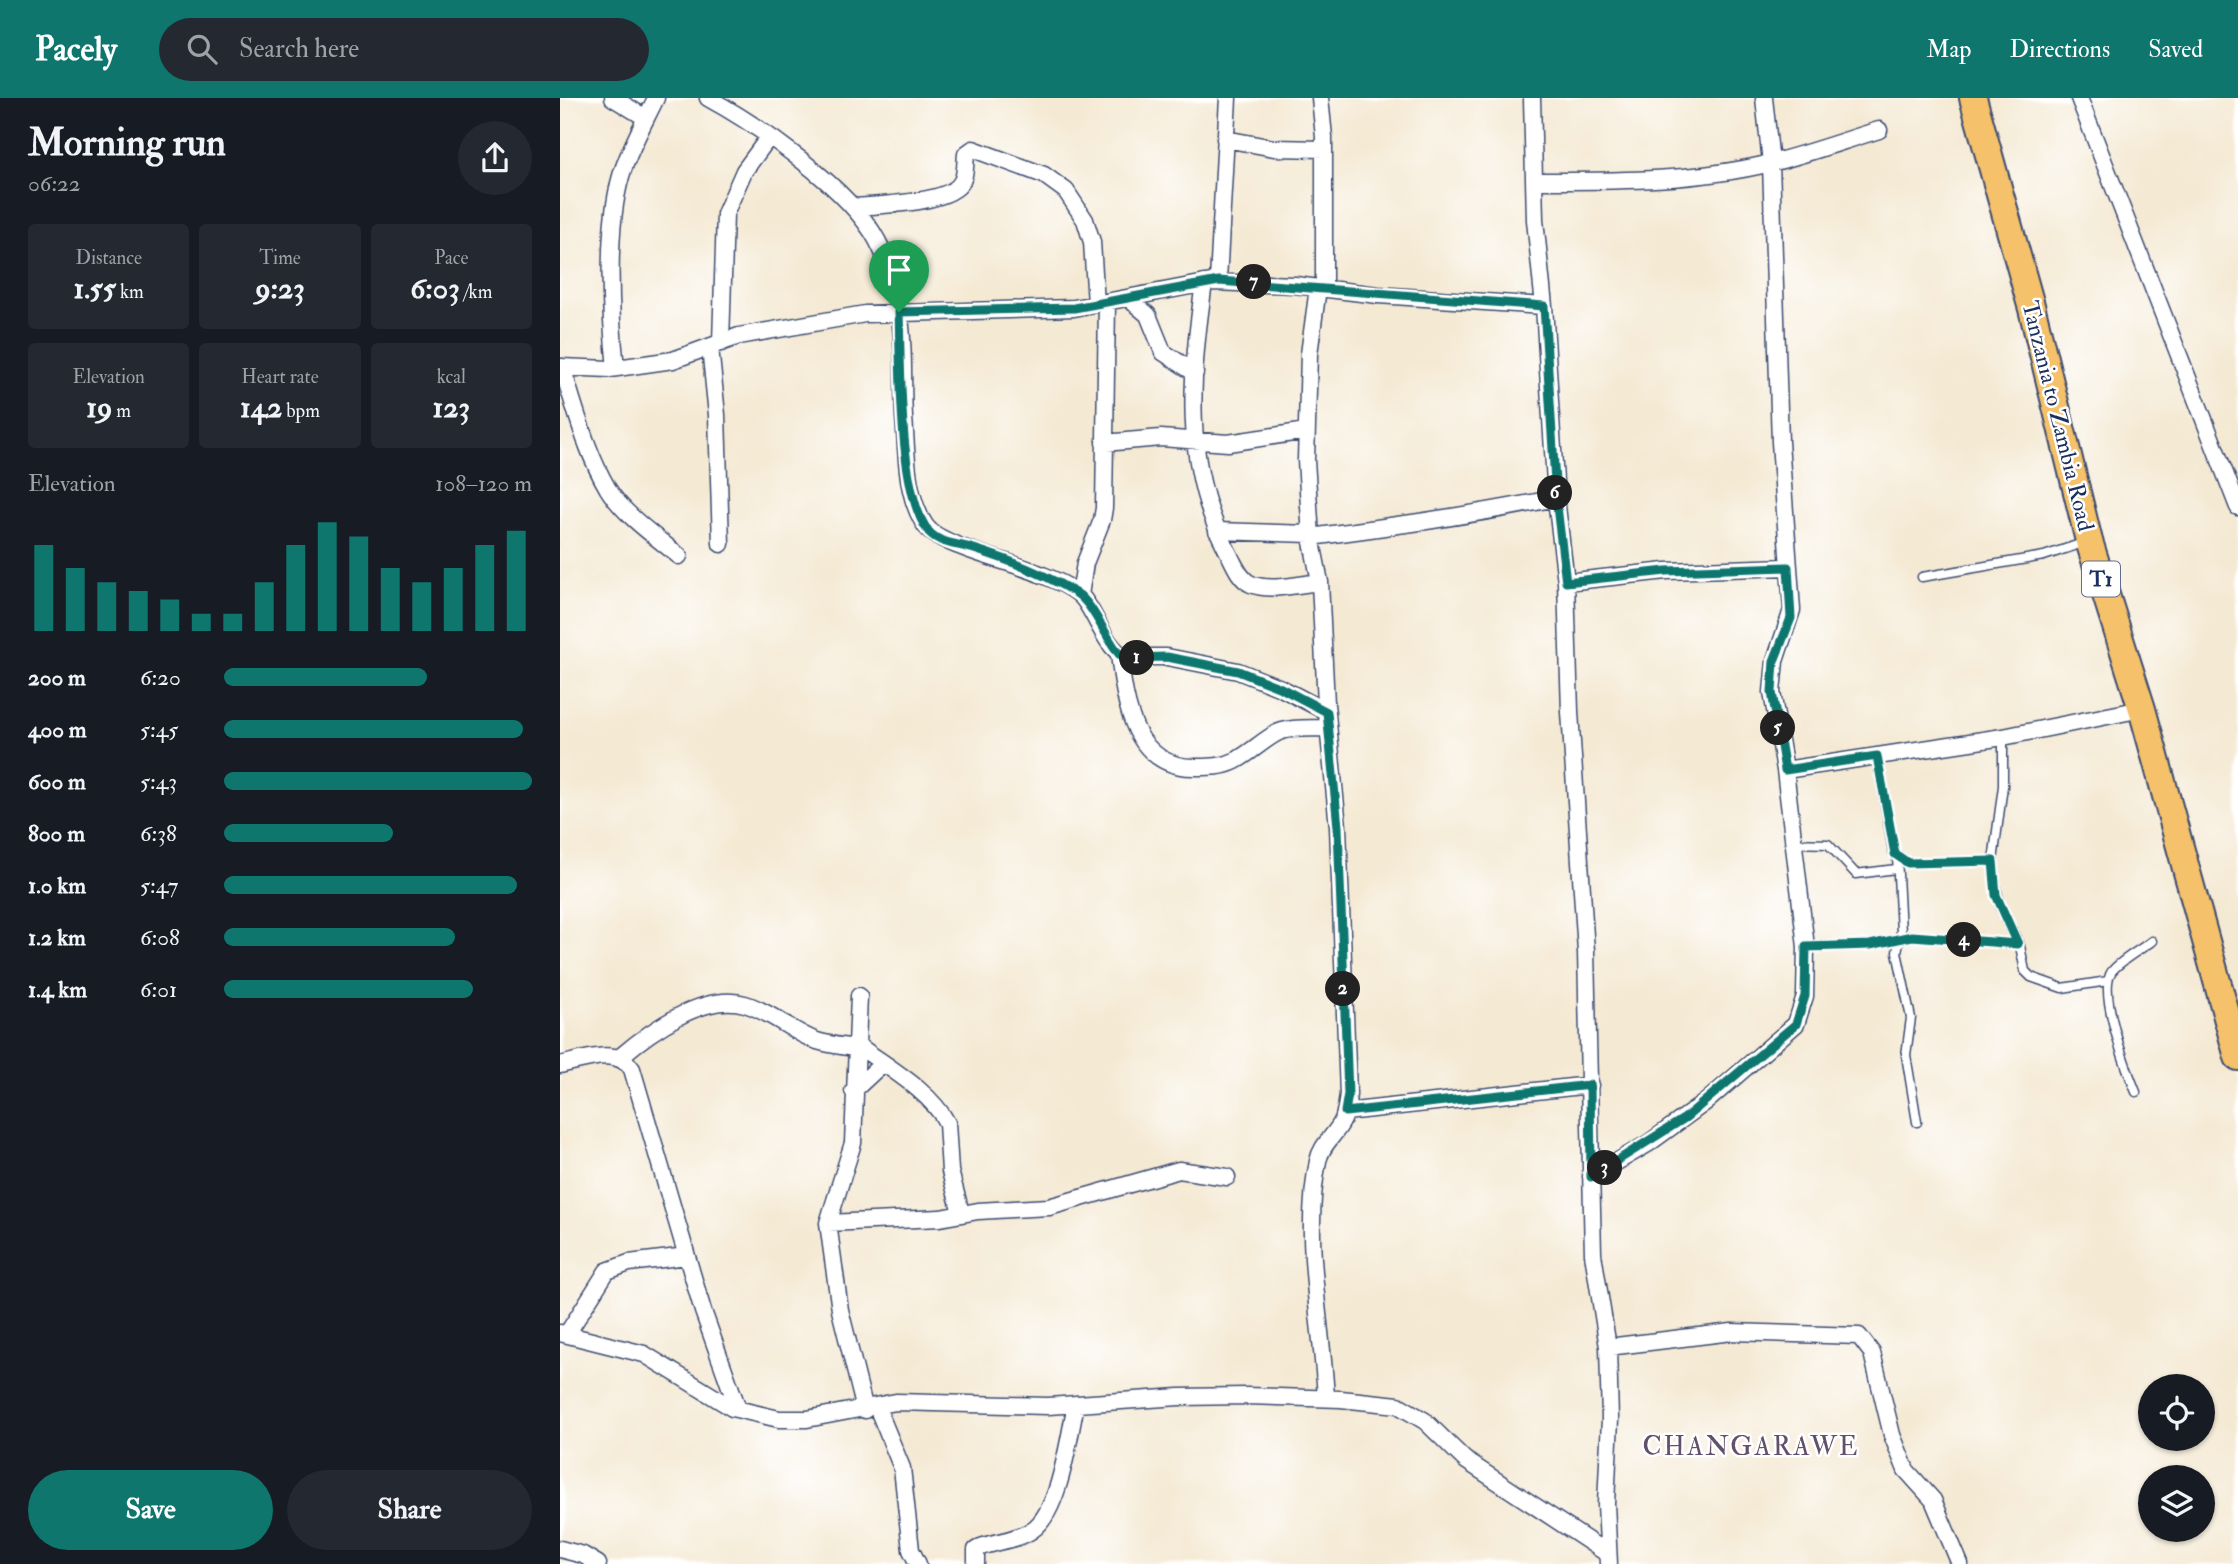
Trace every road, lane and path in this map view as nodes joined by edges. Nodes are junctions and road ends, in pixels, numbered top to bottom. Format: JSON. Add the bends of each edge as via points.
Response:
{"nodes":[{"id":1,"x":613,"y":98,"type":"edge"},
{"id":2,"x":656,"y":98,"type":"edge"},
{"id":3,"x":708,"y":98,"type":"edge"},
{"id":4,"x":1228,"y":98,"type":"edge"},
{"id":5,"x":1320,"y":98,"type":"edge"},
{"id":6,"x":1532,"y":98,"type":"edge"},
{"id":7,"x":1764,"y":98,"type":"edge"},
{"id":8,"x":1973,"y":98,"type":"edge"},
{"id":9,"x":2080,"y":98,"type":"edge"},
{"id":10,"x":646,"y":118,"type":"junction"},
{"id":11,"x":1879,"y":130,"type":"dead end"},
{"id":12,"x":769,"y":137,"type":"junction"},
{"id":13,"x":1226,"y":139,"type":"junction"},
{"id":14,"x":1324,"y":149,"type":"junction"},
{"id":15,"x":1771,"y":163,"type":"junction"},
{"id":16,"x":1535,"y":181,"type":"junction"},
{"id":17,"x":853,"y":206,"type":"junction"},
{"id":18,"x":1211,"y":282,"type":"junction"},
{"id":19,"x":1321,"y":289,"type":"junction"},
{"id":20,"x":1128,"y":298,"type":"junction"},
{"id":21,"x":1101,"y":303,"type":"junction"},
{"id":22,"x":1544,"y":306,"type":"junction"},
{"id":23,"x":899,"y":312,"type":"junction"},
{"id":24,"x":716,"y":345,"type":"junction"},
{"id":25,"x":561,"y":367,"type":"edge"},
{"id":26,"x":616,"y":368,"type":"junction"},
{"id":27,"x":1195,"y":373,"type":"junction"},
{"id":28,"x":1306,"y":430,"type":"junction"},
{"id":29,"x":1193,"y":440,"type":"junction"},
{"id":30,"x":1104,"y":443,"type":"junction"},
{"id":31,"x":1556,"y":498,"type":"junction"},
{"id":32,"x":2238,"y":507,"type":"edge"},
{"id":33,"x":1217,"y":531,"type":"junction"},
{"id":34,"x":1311,"y":536,"type":"junction"},
{"id":35,"x":2089,"y":541,"type":"junction"},
{"id":36,"x":721,"y":544,"type":"dead end"},
{"id":37,"x":679,"y":556,"type":"dead end"},
{"id":38,"x":1788,"y":567,"type":"junction"},
{"id":39,"x":1922,"y":577,"type":"dead end"},
{"id":40,"x":1320,"y":582,"type":"junction"},
{"id":41,"x":1566,"y":582,"type":"junction"},
{"id":42,"x":1080,"y":595,"type":"junction"},
{"id":43,"x":1119,"y":654,"type":"junction"},
{"id":44,"x":2142,"y":709,"type":"junction"},
{"id":45,"x":1327,"y":720,"type":"junction"},
{"id":46,"x":2003,"y":737,"type":"junction"},
{"id":47,"x":1877,"y":756,"type":"junction"},
{"id":48,"x":1785,"y":770,"type":"junction"},
{"id":49,"x":1793,"y":843,"type":"junction"},
{"id":50,"x":1897,"y":856,"type":"junction"},
{"id":51,"x":1993,"y":861,"type":"junction"},
{"id":52,"x":1896,"y":869,"type":"junction"},
{"id":53,"x":1897,"y":940,"type":"junction"},
{"id":54,"x":2152,"y":941,"type":"dead end"},
{"id":55,"x":2018,"y":944,"type":"junction"},
{"id":56,"x":1806,"y":947,"type":"junction"},
{"id":57,"x":2108,"y":981,"type":"junction"},
{"id":58,"x":859,"y":996,"type":"dead end"},
{"id":59,"x":855,"y":1046,"type":"junction"},
{"id":60,"x":620,"y":1057,"type":"junction"},
{"id":61,"x":2238,"y":1057,"type":"edge"},
{"id":62,"x":560,"y":1065,"type":"edge"},
{"id":63,"x":882,"y":1065,"type":"junction"},
{"id":64,"x":1590,"y":1085,"type":"junction"},
{"id":65,"x":853,"y":1091,"type":"junction"},
{"id":66,"x":2136,"y":1093,"type":"dead end"},
{"id":67,"x":1345,"y":1112,"type":"junction"},
{"id":68,"x":1917,"y":1122,"type":"dead end"},
{"id":69,"x":1227,"y":1177,"type":"dead end"},
{"id":70,"x":1591,"y":1177,"type":"junction"},
{"id":71,"x":961,"y":1213,"type":"junction"},
{"id":72,"x":828,"y":1223,"type":"junction"},
{"id":73,"x":687,"y":1256,"type":"junction"},
{"id":74,"x":564,"y":1334,"type":"edge"},
{"id":75,"x":1608,"y":1347,"type":"junction"},
{"id":76,"x":1326,"y":1398,"type":"junction"},
{"id":77,"x":1076,"y":1404,"type":"junction"},
{"id":78,"x":738,"y":1409,"type":"junction"},
{"id":79,"x":871,"y":1409,"type":"junction"},
{"id":80,"x":560,"y":1549,"type":"edge"},
{"id":81,"x":1609,"y":1559,"type":"edge"},
{"id":82,"x":598,"y":1564,"type":"edge"},
{"id":83,"x":918,"y":1564,"type":"edge"},
{"id":84,"x":976,"y":1564,"type":"edge"},
{"id":85,"x":1961,"y":1564,"type":"edge"}],
"edges":[{"from":1,"to":10,"type":"street"},
{"from":2,"to":10,"type":"street"},
{"from":3,"to":12,"type":"street"},
{"from":4,"to":13,"type":"street"},
{"from":5,"to":14,"type":"street"},
{"from":6,"to":16,"type":"street"},
{"from":7,"to":15,"type":"street"},
{"from":8,"to":35,"type":"highway","name":"Tanzania to Zambia Road","number":"T1","via":[[2032,309]]},
{"from":9,"to":32,"type":"street"},
{"from":10,"to":26,"type":"street","via":[[624,166],[617,195],[610,317]]},
{"from":11,"to":15,"type":"street"},
{"from":12,"to":17,"type":"street"},
{"from":12,"to":24,"type":"street","via":[[744,171],[726,214]]},
{"from":13,"to":14,"type":"street","via":[[1274,149]]},
{"from":13,"to":18,"type":"street"},
{"from":14,"to":19,"type":"street"},
{"from":15,"to":16,"type":"street","via":[[1649,181]]},
{"from":15,"to":38,"type":"street"},
{"from":16,"to":22,"type":"street"},
{"from":17,"to":21,"type":"street","via":[[954,191],[962,181],[966,154],[973,149],[1044,175],[1066,191],[1085,220]]},
{"from":17,"to":23,"type":"street","via":[[878,241]]},
{"from":18,"to":19,"type":"street"},
{"from":18,"to":20,"type":"street"},
{"from":18,"to":27,"type":"street"},
{"from":19,"to":22,"type":"street"},
{"from":19,"to":28,"type":"street","via":[[1309,354]]},
{"from":20,"to":21,"type":"street"},
{"from":20,"to":27,"type":"street","via":[[1147,315],[1163,352]]},
{"from":21,"to":23,"type":"street","via":[[1074,308]]},
{"from":21,"to":30,"type":"street"},
{"from":22,"to":31,"type":"street"},
{"from":23,"to":24,"type":"street","via":[[826,319]]},
{"from":23,"to":42,"type":"street","via":[[908,462],[914,502],[923,522],[941,541],[1041,574]]},
{"from":24,"to":26,"type":"street","via":[[673,360]]},
{"from":24,"to":36,"type":"street"},
{"from":25,"to":26,"type":"street"},
{"from":25,"to":37,"type":"street","via":[[608,489]]},
{"from":27,"to":29,"type":"street"},
{"from":28,"to":29,"type":"street","via":[[1228,443]]},
{"from":28,"to":34,"type":"street"},
{"from":29,"to":30,"type":"street"},
{"from":29,"to":33,"type":"street"},
{"from":30,"to":42,"type":"street","via":[[1102,520],[1085,563]]},
{"from":31,"to":34,"type":"street","via":[[1474,515]]},
{"from":31,"to":41,"type":"street"},
{"from":33,"to":34,"type":"street"},
{"from":33,"to":40,"type":"street","via":[[1249,583],[1261,587]]},
{"from":34,"to":40,"type":"street"},
{"from":35,"to":39,"type":"lane","via":[[2044,556]]},
{"from":35,"to":44,"type":"highway","name":"Tanzania to Zambia Road","number":"T1"},
{"from":38,"to":41,"type":"street","via":[[1666,571]]},
{"from":38,"to":48,"type":"street","via":[[1791,618],[1774,661],[1772,692]]},
{"from":40,"to":45,"type":"street"},
{"from":41,"to":64,"type":"street"},
{"from":42,"to":43,"type":"street"},
{"from":43,"to":45,"type":"street","via":[[1167,657],[1245,673]]},
{"from":43,"to":45,"type":"street","via":[[1123,694],[1147,747],[1179,768],[1234,762],[1278,732]]},
{"from":44,"to":46,"type":"street"},
{"from":44,"to":61,"type":"highway","name":"Tanzania to Zambia Road","number":"T1"},
{"from":45,"to":67,"type":"street","via":[[1338,827]]},
{"from":46,"to":47,"type":"street"},
{"from":46,"to":51,"type":"lane","via":[[2003,786]]},
{"from":47,"to":48,"type":"street"},
{"from":47,"to":50,"type":"lane"},
{"from":48,"to":49,"type":"street"},
{"from":49,"to":52,"type":"lane","via":[[1828,844],[1856,874]]},
{"from":49,"to":56,"type":"street"},
{"from":50,"to":51,"type":"lane","via":[[1908,863]]},
{"from":50,"to":52,"type":"lane"},
{"from":51,"to":55,"type":"lane","via":[[1996,895]]},
{"from":52,"to":53,"type":"lane","via":[[1901,932]]},
{"from":53,"to":55,"type":"lane","via":[[1912,936]]},
{"from":53,"to":56,"type":"lane"},
{"from":53,"to":68,"type":"lane","via":[[1911,1018],[1906,1055]]},
{"from":54,"to":57,"type":"lane","via":[[2114,969]]},
{"from":55,"to":57,"type":"lane","via":[[2031,977],[2065,988]]},
{"from":56,"to":70,"type":"street","via":[[1805,996],[1796,1024],[1685,1118]]},
{"from":57,"to":66,"type":"lane","via":[[2117,1040]]},
{"from":58,"to":59,"type":"street"},
{"from":59,"to":60,"type":"street","via":[[816,1041],[747,1004],[727,1002],[682,1015],[648,1033]]},
{"from":59,"to":63,"type":"street"},
{"from":59,"to":65,"type":"street"},
{"from":60,"to":62,"type":"street"},
{"from":60,"to":73,"type":"street","via":[[632,1069]]},
{"from":63,"to":65,"type":"street"},
{"from":63,"to":71,"type":"street","via":[[926,1097],[943,1116]]},
{"from":64,"to":67,"type":"street"},
{"from":64,"to":70,"type":"street"},
{"from":65,"to":72,"type":"street","via":[[853,1143]]},
{"from":67,"to":76,"type":"street","via":[[1318,1159],[1314,1198],[1312,1232]]},
{"from":69,"to":71,"type":"street","via":[[1179,1170],[1049,1207]]},
{"from":70,"to":75,"type":"street","via":[[1594,1263]]},
{"from":71,"to":72,"type":"street"},
{"from":72,"to":79,"type":"street","via":[[840,1310]]},
{"from":73,"to":74,"type":"street","via":[[629,1263],[607,1271]]},
{"from":73,"to":78,"type":"street"},
{"from":74,"to":78,"type":"street","via":[[644,1354]]},
{"from":75,"to":81,"type":"street"},
{"from":75,"to":85,"type":"street","via":[[1732,1332],[1859,1336],[1872,1353],[1906,1470],[1937,1506]]},
{"from":76,"to":77,"type":"street","via":[[1180,1396]]},
{"from":76,"to":81,"type":"street","via":[[1382,1402],[1409,1410],[1465,1460]]},
{"from":77,"to":79,"type":"street","via":[[896,1402]]},
{"from":77,"to":84,"type":"street","via":[[1043,1522],[1030,1532],[976,1550]]},
{"from":78,"to":79,"type":"street","via":[[779,1419],[807,1419]]},
{"from":79,"to":83,"type":"street","via":[[902,1468],[911,1550]]},
{"from":80,"to":82,"type":"street"}]}
